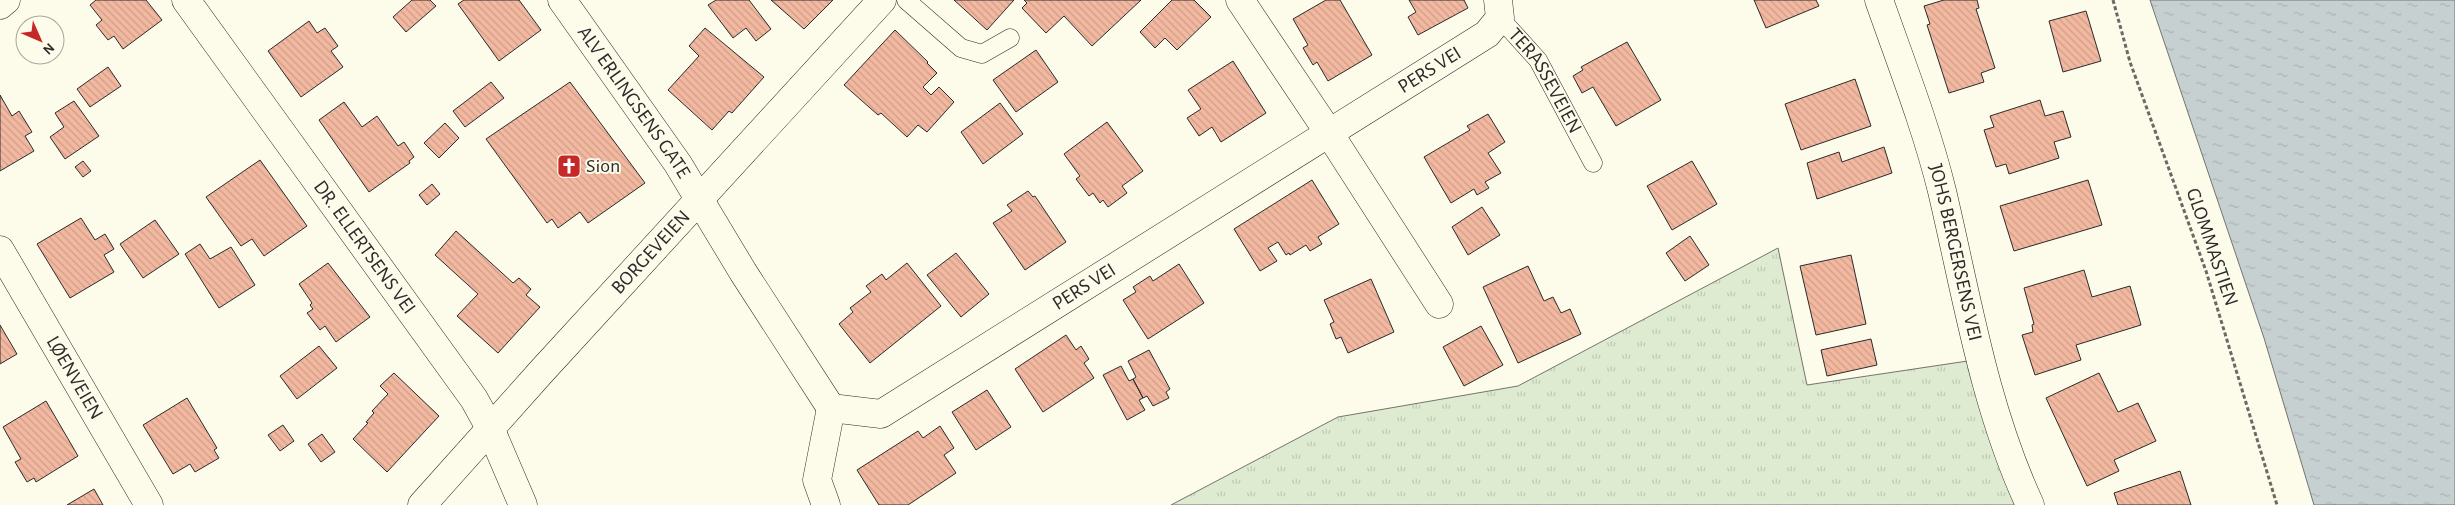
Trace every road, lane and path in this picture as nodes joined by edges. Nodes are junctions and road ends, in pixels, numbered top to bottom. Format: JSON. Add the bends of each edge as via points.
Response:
{"nodes":[{"id":1,"x":6,"y":0,"type":"edge"},
{"id":2,"x":186,"y":0,"type":"edge"},
{"id":3,"x":562,"y":0,"type":"edge"},
{"id":4,"x":882,"y":0,"type":"edge"},
{"id":5,"x":906,"y":0,"type":"edge"},
{"id":6,"x":1240,"y":0,"type":"edge"},
{"id":7,"x":1879,"y":0,"type":"edge"},
{"id":8,"x":2113,"y":0,"type":"edge"},
{"id":9,"x":0,"y":4,"type":"edge"},
{"id":10,"x":1499,"y":9,"type":"edge"},
{"id":11,"x":1010,"y":38,"type":"dead end"},
{"id":12,"x":1329,"y":133,"type":"junction"},
{"id":13,"x":1593,"y":162,"type":"dead end"},
{"id":14,"x":699,"y":199,"type":"junction"},
{"id":15,"x":0,"y":250,"type":"edge"},
{"id":16,"x":1439,"y":304,"type":"dead end"},
{"id":17,"x":831,"y":408,"type":"junction"},
{"id":18,"x":490,"y":428,"type":"junction"},
{"id":19,"x":149,"y":505,"type":"edge"},
{"id":20,"x":422,"y":505,"type":"edge"},
{"id":21,"x":523,"y":505,"type":"edge"},
{"id":22,"x":826,"y":505,"type":"edge"},
{"id":23,"x":2030,"y":505,"type":"edge"},
{"id":24,"x":2278,"y":505,"type":"edge"}],
"edges":[{"from":1,"to":9,"type":"street"},
{"from":2,"to":18,"type":"street","name":"DR. ELLERTSENS VEI","via":[[474,399]]},
{"from":3,"to":14,"type":"street","name":"ALV ERLINGSENS GATE","via":[[678,164]]},
{"from":4,"to":14,"type":"street","name":"BORGEVEIEN"},
{"from":5,"to":11,"type":"lane","via":[[961,48],[982,54]]},
{"from":6,"to":12,"type":"street"},
{"from":7,"to":23,"type":"street","name":"JOHS BERGERSENS VEI","via":[[1916,105],[1941,190],[1971,328],[2013,468]]},
{"from":8,"to":24,"type":"path","name":"GLOMMASTIEN","via":[[2130,62],[2206,271]]},
{"from":10,"to":12,"type":"street","name":"PERS VEI","via":[[1486,34]]},
{"from":10,"to":13,"type":"lane","name":"TERASSEVEIEN","via":[[1538,60]]},
{"from":12,"to":16,"type":"street"},
{"from":12,"to":17,"type":"street","name":"PERS VEI","via":[[881,414]]},
{"from":14,"to":17,"type":"street","name":"ALV ERLINGSENS GATE"},
{"from":14,"to":18,"type":"street","name":"BORGEVEIEN"},
{"from":15,"to":19,"type":"street","name":"LØENVEIEN"},
{"from":17,"to":22,"type":"street","via":[[817,480]]},
{"from":18,"to":20,"type":"street","name":"BORGEVEIEN"},
{"from":18,"to":21,"type":"street","name":"DR. ELLERTSENS VEI"}]}
